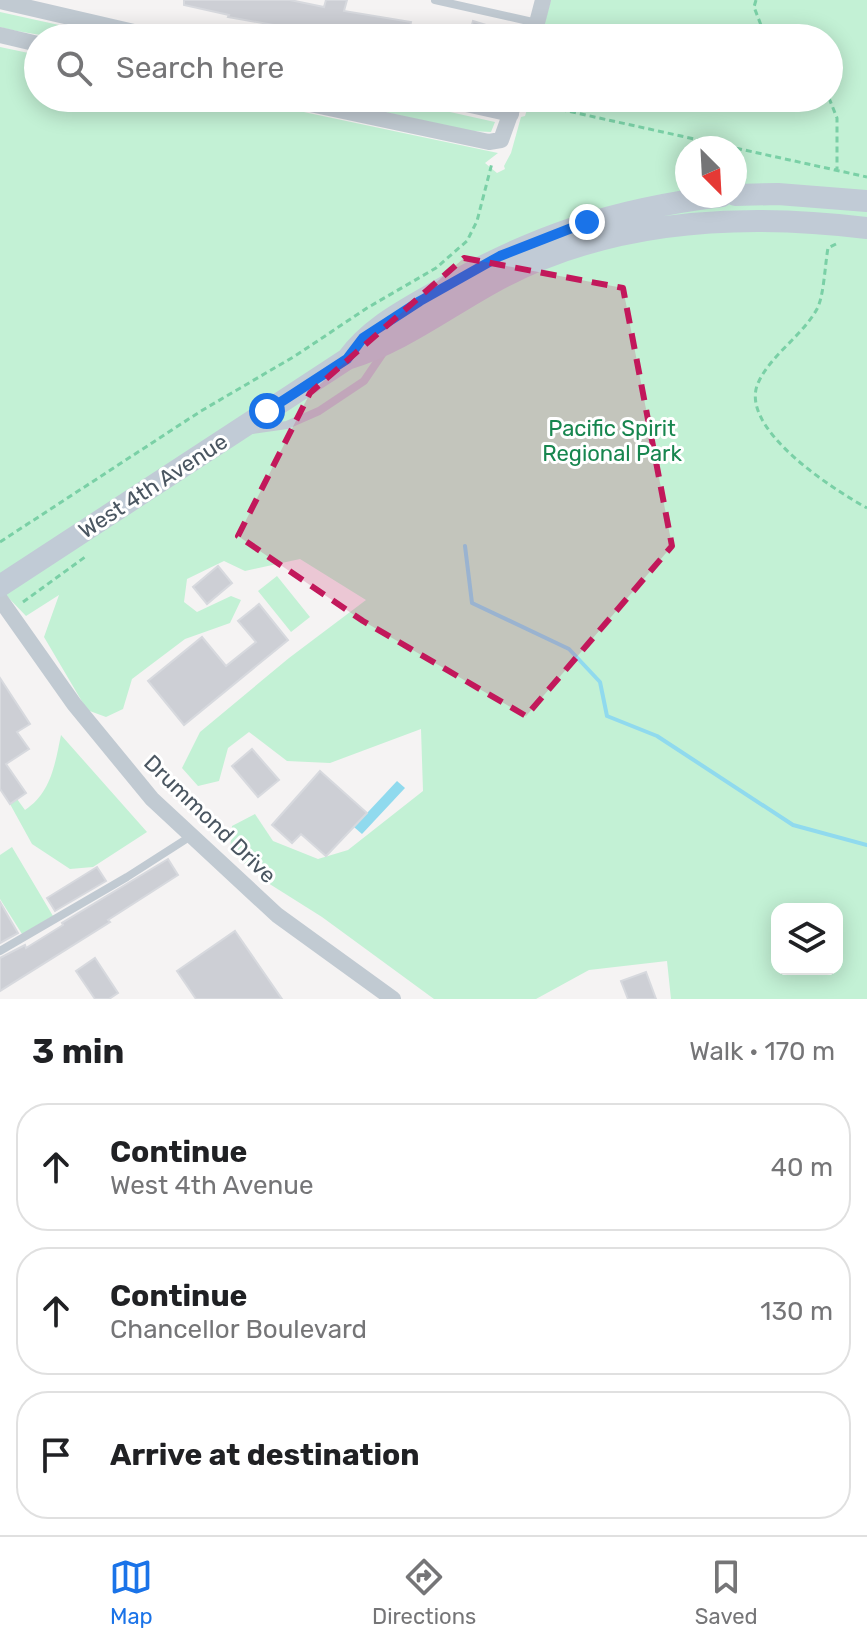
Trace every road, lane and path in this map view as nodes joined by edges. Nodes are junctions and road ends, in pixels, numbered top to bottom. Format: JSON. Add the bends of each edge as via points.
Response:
{"nodes":[{"id":1,"x":435,"y":0,"type":"edge"},
{"id":2,"x":543,"y":0,"type":"edge"},
{"id":3,"x":756,"y":0,"type":"edge"},
{"id":4,"x":0,"y":1,"type":"edge"},
{"id":5,"x":99,"y":24,"type":"edge"},
{"id":6,"x":515,"y":24,"type":"edge"},
{"id":7,"x":537,"y":24,"type":"edge"},
{"id":8,"x":761,"y":24,"type":"edge"},
{"id":9,"x":0,"y":35,"type":"edge"},
{"id":10,"x":24,"y":41,"type":"edge"},
{"id":11,"x":348,"y":112,"type":"edge"},
{"id":12,"x":512,"y":112,"type":"edge"},
{"id":13,"x":576,"y":112,"type":"edge"},
{"id":14,"x":835,"y":112,"type":"edge"},
{"id":15,"x":492,"y":163,"type":"dead end"},
{"id":16,"x":837,"y":171,"type":"junction"},
{"id":17,"x":867,"y":177,"type":"edge"},
{"id":18,"x":747,"y":195,"type":"edge"},
{"id":19,"x":867,"y":201,"type":"edge"},
{"id":20,"x":675,"y":203,"type":"edge"},
{"id":21,"x":867,"y":228,"type":"edge"},
{"id":22,"x":848,"y":243,"type":"dead end"},
{"id":23,"x":389,"y":343,"type":"junction"},
{"id":24,"x":347,"y":359,"type":"junction"},
{"id":25,"x":235,"y":432,"type":"junction"},
{"id":26,"x":867,"y":508,"type":"edge"},
{"id":27,"x":0,"y":542,"type":"edge"},
{"id":28,"x":85,"y":557,"type":"dead end"},
{"id":29,"x":0,"y":586,"type":"edge"},
{"id":30,"x":0,"y":599,"type":"edge"},
{"id":31,"x":23,"y":602,"type":"dead end"},
{"id":32,"x":191,"y":836,"type":"junction"},
{"id":33,"x":0,"y":951,"type":"edge"},
{"id":34,"x":393,"y":999,"type":"edge"}],
"edges":[{"from":1,"to":6,"type":"lane"},
{"from":2,"to":7,"type":"street"},
{"from":3,"to":8,"type":"path"},
{"from":4,"to":5,"type":"street"},
{"from":9,"to":10,"type":"street"},
{"from":11,"to":12,"type":"street","via":[[489,142],[501,140]]},
{"from":13,"to":16,"type":"path"},
{"from":14,"to":16,"type":"path"},
{"from":15,"to":27,"type":"path","via":[[467,241],[436,268]]},
{"from":16,"to":17,"type":"path"},
{"from":18,"to":19,"type":"main road"},
{"from":20,"to":24,"type":"main road","via":[[587,222],[500,256],[391,319],[363,338]]},
{"from":21,"to":23,"type":"main road","via":[[722,221],[607,239],[507,275]]},
{"from":22,"to":26,"type":"path","via":[[828,248],[818,308],[758,381],[754,399],[772,436]]},
{"from":23,"to":24,"type":"main road"},
{"from":23,"to":25,"type":"lane","via":[[364,381],[319,411],[287,425]]},
{"from":24,"to":25,"type":"main road","name":"West 4th Avenue"},
{"from":25,"to":29,"type":"main road","name":"West 4th Avenue"},
{"from":28,"to":31,"type":"path"},
{"from":30,"to":32,"type":"street","name":"Drummond Drive","via":[[84,716],[152,799]]},
{"from":32,"to":33,"type":"lane"},
{"from":32,"to":34,"type":"street","name":"Drummond Drive","via":[[277,915]]}]}
